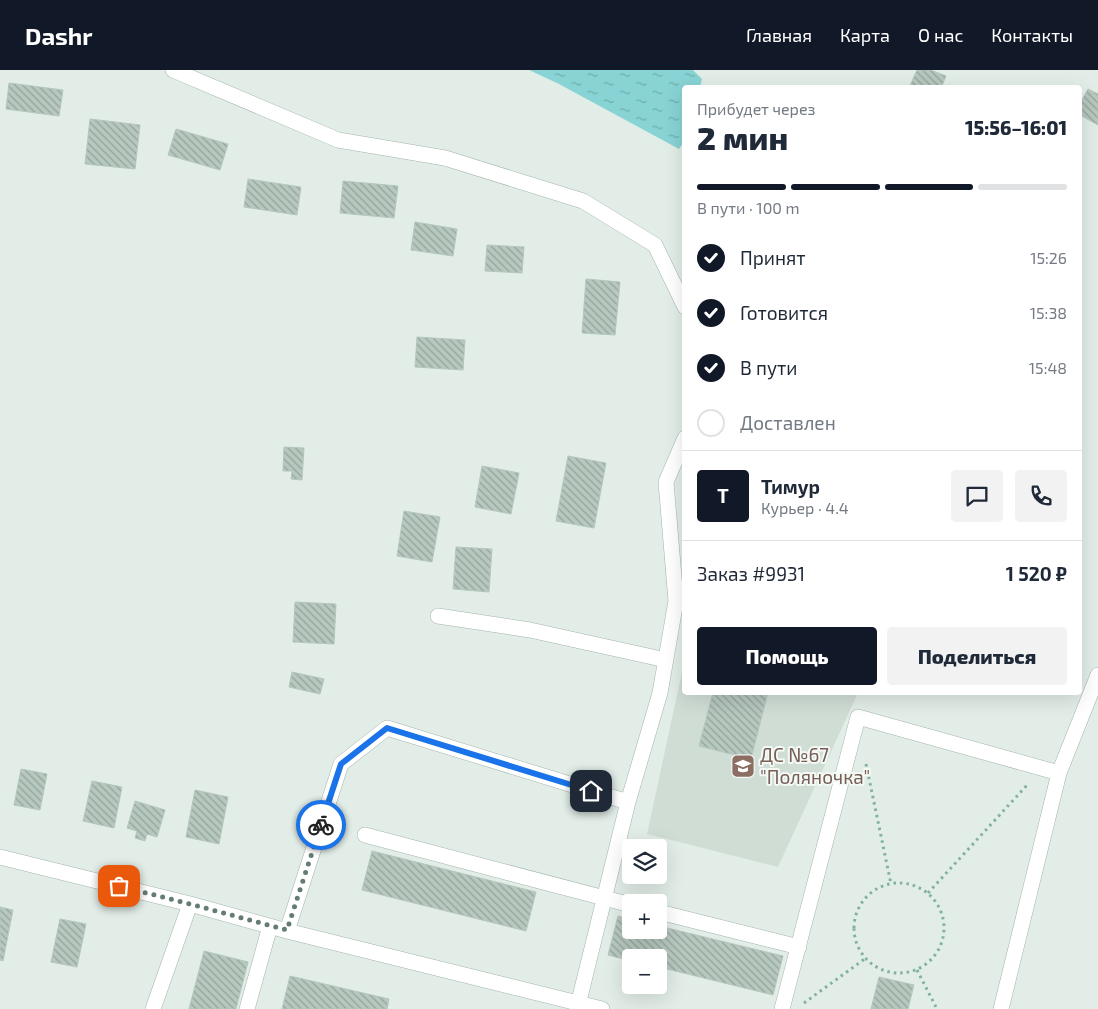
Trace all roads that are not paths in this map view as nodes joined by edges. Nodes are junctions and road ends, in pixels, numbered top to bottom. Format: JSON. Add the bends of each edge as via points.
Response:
{"nodes":[{"id":1,"x":173,"y":70,"type":"edge"},
{"id":2,"x":682,"y":300,"type":"edge"},
{"id":3,"x":682,"y":445,"type":"edge"},
{"id":4,"x":438,"y":616,"type":"dead end"},
{"id":5,"x":666,"y":660,"type":"junction"},
{"id":6,"x":1098,"y":675,"type":"edge"},
{"id":7,"x":1059,"y":773,"type":"junction"},
{"id":8,"x":628,"y":802,"type":"junction"},
{"id":9,"x":365,"y":834,"type":"dead end"},
{"id":10,"x":0,"y":857,"type":"edge"},
{"id":11,"x":604,"y":899,"type":"junction"},
{"id":12,"x":622,"y":903,"type":"edge"},
{"id":13,"x":190,"y":904,"type":"junction"},
{"id":14,"x":667,"y":914,"type":"edge"},
{"id":15,"x":270,"y":926,"type":"junction"},
{"id":16,"x":287,"y":930,"type":"junction"},
{"id":17,"x":799,"y":947,"type":"junction"},
{"id":18,"x":578,"y":1006,"type":"edge"},
{"id":19,"x":153,"y":1009,"type":"edge"},
{"id":20,"x":247,"y":1009,"type":"edge"},
{"id":21,"x":602,"y":1009,"type":"edge"},
{"id":22,"x":782,"y":1009,"type":"edge"},
{"id":23,"x":1001,"y":1009,"type":"edge"}],
"edges":[{"from":1,"to":2,"type":"street","via":[[338,140],[445,158],[583,201],[655,245]]},
{"from":3,"to":5,"type":"street","via":[[666,482],[676,601]]},
{"from":4,"to":5,"type":"street","via":[[530,630]]},
{"from":5,"to":8,"type":"street","via":[[660,693]]},
{"from":6,"to":7,"type":"street"},
{"from":7,"to":17,"type":"street","via":[[858,717]]},
{"from":7,"to":23,"type":"street"},
{"from":8,"to":11,"type":"street"},
{"from":8,"to":16,"type":"street","via":[[387,728],[341,764]]},
{"from":9,"to":11,"type":"street"},
{"from":10,"to":13,"type":"street"},
{"from":11,"to":12,"type":"street"},
{"from":11,"to":18,"type":"street"},
{"from":13,"to":15,"type":"street"},
{"from":13,"to":19,"type":"street"},
{"from":14,"to":17,"type":"street"},
{"from":15,"to":16,"type":"street"},
{"from":15,"to":20,"type":"street"},
{"from":16,"to":18,"type":"street"},
{"from":17,"to":22,"type":"street"},
{"from":18,"to":21,"type":"street"}]}
